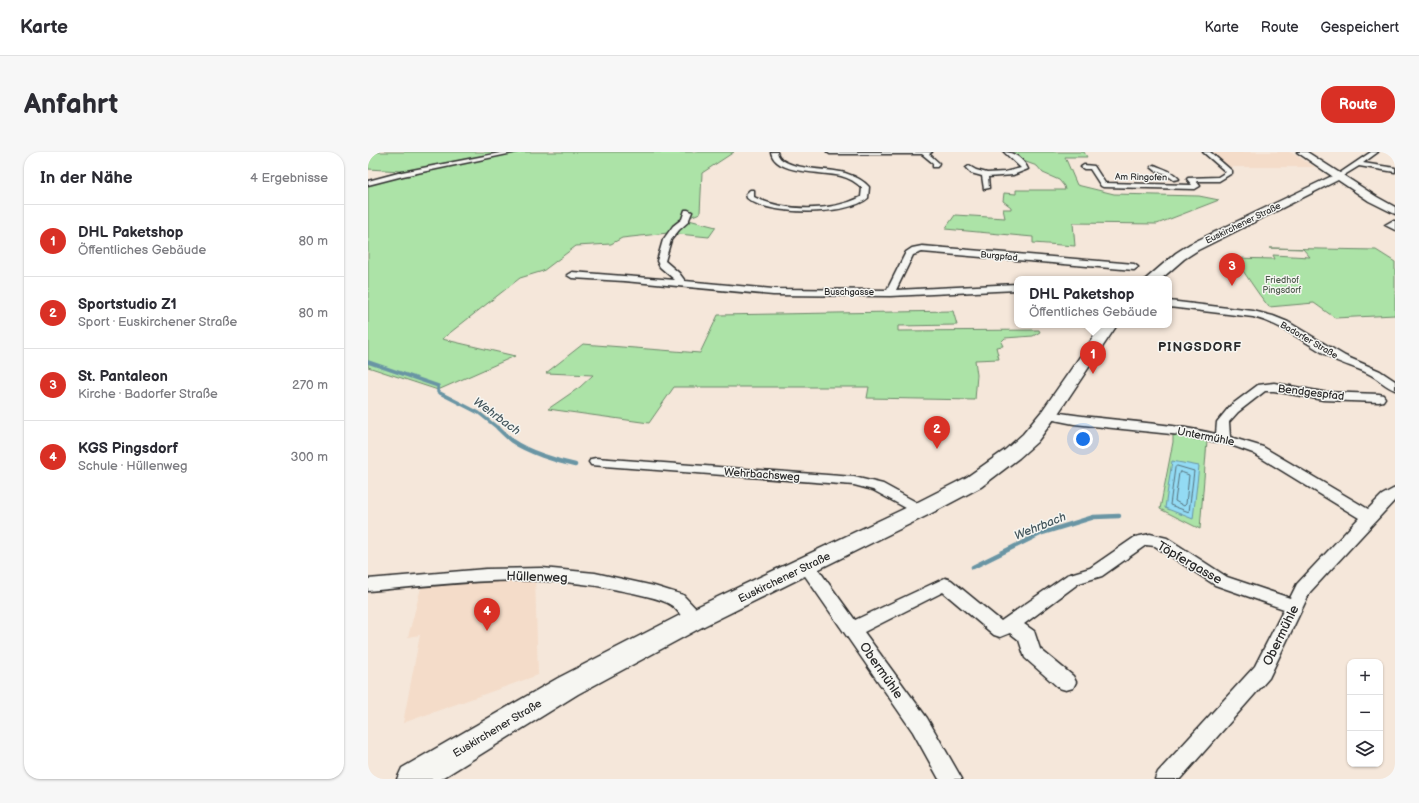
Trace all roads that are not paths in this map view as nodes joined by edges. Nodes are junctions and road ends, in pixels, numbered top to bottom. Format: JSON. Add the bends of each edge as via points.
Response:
{"nodes":[{"id":1,"x":514,"y":152,"type":"edge"},
{"id":2,"x":774,"y":152,"type":"edge"},
{"id":3,"x":830,"y":152,"type":"edge"},
{"id":4,"x":923,"y":152,"type":"edge"},
{"id":5,"x":929,"y":152,"type":"edge"},
{"id":6,"x":1007,"y":152,"type":"edge"},
{"id":7,"x":1206,"y":152,"type":"edge"},
{"id":8,"x":1301,"y":152,"type":"edge"},
{"id":9,"x":1375,"y":152,"type":"edge"},
{"id":10,"x":1318,"y":163,"type":"junction"},
{"id":11,"x":1356,"y":165,"type":"junction"},
{"id":12,"x":935,"y":166,"type":"dead end"},
{"id":13,"x":1084,"y":167,"type":"dead end"},
{"id":14,"x":1154,"y":167,"type":"dead end"},
{"id":15,"x":969,"y":168,"type":"dead end"},
{"id":16,"x":1395,"y":170,"type":"edge"},
{"id":17,"x":985,"y":176,"type":"junction"},
{"id":18,"x":1339,"y":176,"type":"junction"},
{"id":19,"x":1176,"y":179,"type":"junction"},
{"id":20,"x":1190,"y":179,"type":"junction"},
{"id":21,"x":368,"y":183,"type":"edge"},
{"id":22,"x":1320,"y":186,"type":"junction"},
{"id":23,"x":1183,"y":187,"type":"junction"},
{"id":24,"x":986,"y":188,"type":"dead end"},
{"id":25,"x":1358,"y":190,"type":"junction"},
{"id":26,"x":752,"y":191,"type":"dead end"},
{"id":27,"x":1395,"y":211,"type":"edge"},
{"id":28,"x":688,"y":212,"type":"dead end"},
{"id":29,"x":1395,"y":223,"type":"edge"},
{"id":30,"x":1395,"y":228,"type":"edge"},
{"id":31,"x":1134,"y":267,"type":"dead end"},
{"id":32,"x":572,"y":275,"type":"dead end"},
{"id":33,"x":1157,"y":276,"type":"edge"},
{"id":34,"x":682,"y":283,"type":"junction"},
{"id":35,"x":1014,"y":287,"type":"edge"},
{"id":36,"x":890,"y":292,"type":"junction"},
{"id":37,"x":1172,"y":304,"type":"edge"},
{"id":38,"x":1108,"y":328,"type":"edge"},
{"id":39,"x":1395,"y":372,"type":"edge"},
{"id":40,"x":1376,"y":373,"type":"junction"},
{"id":41,"x":1395,"y":386,"type":"edge"},
{"id":42,"x":1379,"y":398,"type":"dead end"},
{"id":43,"x":1048,"y":415,"type":"junction"},
{"id":44,"x":1223,"y":438,"type":"junction"},
{"id":45,"x":596,"y":462,"type":"dead end"},
{"id":46,"x":1395,"y":493,"type":"edge"},
{"id":47,"x":920,"y":510,"type":"junction"},
{"id":48,"x":1369,"y":517,"type":"junction"},
{"id":49,"x":807,"y":566,"type":"junction"},
{"id":50,"x":368,"y":585,"type":"edge"},
{"id":51,"x":1294,"y":606,"type":"junction"},
{"id":52,"x":695,"y":619,"type":"junction"},
{"id":53,"x":1011,"y":624,"type":"junction"},
{"id":54,"x":854,"y":629,"type":"junction"},
{"id":55,"x":1066,"y":682,"type":"dead end"},
{"id":56,"x":413,"y":779,"type":"edge"},
{"id":57,"x":951,"y":779,"type":"edge"},
{"id":58,"x":1166,"y":779,"type":"edge"}],
"edges":[{"from":1,"to":21,"type":"street"},
{"from":2,"to":26,"type":"street","via":[[774,158],[782,164],[836,172],[855,178],[866,187],[864,198],[836,207],[797,208],[762,204],[751,198]]},
{"from":3,"to":4,"type":"street"},
{"from":4,"to":5,"type":"street"},
{"from":4,"to":12,"type":"street","via":[[936,163]]},
{"from":6,"to":17,"type":"street","via":[[1024,165],[1025,169]]},
{"from":7,"to":20,"type":"street","name":"Am Ringofen","via":[[1230,172],[1222,179]]},
{"from":8,"to":10,"type":"main road"},
{"from":9,"to":11,"type":"street"},
{"from":10,"to":11,"type":"main road"},
{"from":10,"to":18,"type":"main road"},
{"from":11,"to":16,"type":"street"},
{"from":11,"to":18,"type":"street"},
{"from":13,"to":23,"type":"street","name":"Am Ringofen","via":[[1092,167],[1103,186]]},
{"from":14,"to":19,"type":"street","name":"Am Ringofen","via":[[1166,171]]},
{"from":15,"to":17,"type":"street","via":[[972,172]]},
{"from":17,"to":24,"type":"street"},
{"from":18,"to":22,"type":"main road","name":"Euskirchener Straße"},
{"from":18,"to":25,"type":"main road"},
{"from":19,"to":20,"type":"street","name":"Am Ringofen"},
{"from":19,"to":23,"type":"street","name":"Am Ringofen"},
{"from":20,"to":23,"type":"street","name":"Am Ringofen","via":[[1197,187]]},
{"from":22,"to":25,"type":"main road"},
{"from":22,"to":33,"type":"main road","name":"Euskirchener Straße","via":[[1217,234],[1180,256]]},
{"from":25,"to":27,"type":"main road"},
{"from":28,"to":34,"type":"street","via":[[685,220],[667,240],[661,260]]},
{"from":29,"to":30,"type":"street","via":[[1389,224]]},
{"from":31,"to":36,"type":"street","name":"Burgpfad","via":[[922,249],[909,254]]},
{"from":32,"to":34,"type":"street","name":"Buschgasse"},
{"from":34,"to":36,"type":"street","name":"Buschgasse","via":[[773,292]]},
{"from":35,"to":36,"type":"street","name":"Buschgasse"},
{"from":37,"to":40,"type":"street","name":"Badorfer Straße","via":[[1269,318],[1284,324],[1341,358]]},
{"from":38,"to":43,"type":"main road","name":"Euskirchener Straße"},
{"from":39,"to":40,"type":"street"},
{"from":40,"to":41,"type":"street","name":"Badorfer Straße"},
{"from":42,"to":44,"type":"street","name":"Bendgespfad","via":[[1323,396],[1274,387],[1262,388],[1234,409],[1224,422]]},
{"from":43,"to":44,"type":"street","name":"Untermühle","via":[[1070,420],[1151,427]]},
{"from":43,"to":47,"type":"main road","name":"Euskirchener Straße","via":[[1030,438],[993,469],[974,482]]},
{"from":44,"to":48,"type":"street","name":"Untermühle","via":[[1258,450]]},
{"from":45,"to":47,"type":"street","name":"Wehrbachsweg","via":[[854,481],[878,487]]},
{"from":46,"to":48,"type":"street","name":"Obermühle"},
{"from":47,"to":49,"type":"main road","name":"Euskirchener Straße"},
{"from":48,"to":51,"type":"street","name":"Obermühle","via":[[1303,588]]},
{"from":49,"to":52,"type":"main road","name":"Euskirchener Straße"},
{"from":49,"to":54,"type":"street","name":"Obermühle"},
{"from":50,"to":52,"type":"street","name":"Hüllenweg","via":[[486,575],[542,574],[595,579],[648,590],[677,600]]},
{"from":51,"to":53,"type":"street","name":"Töpfergasse","via":[[1221,581],[1161,542],[1150,540],[1141,541],[1096,572],[1073,579]]},
{"from":51,"to":58,"type":"street","name":"Obermühle","via":[[1262,672]]},
{"from":52,"to":56,"type":"main road","name":"Euskirchener Straße","via":[[568,686]]},
{"from":53,"to":54,"type":"street","via":[[1000,630],[945,584]]},
{"from":53,"to":55,"type":"street","via":[[1027,636],[1032,653]]},
{"from":54,"to":57,"type":"street","name":"Obermühle","via":[[920,725]]}]}
